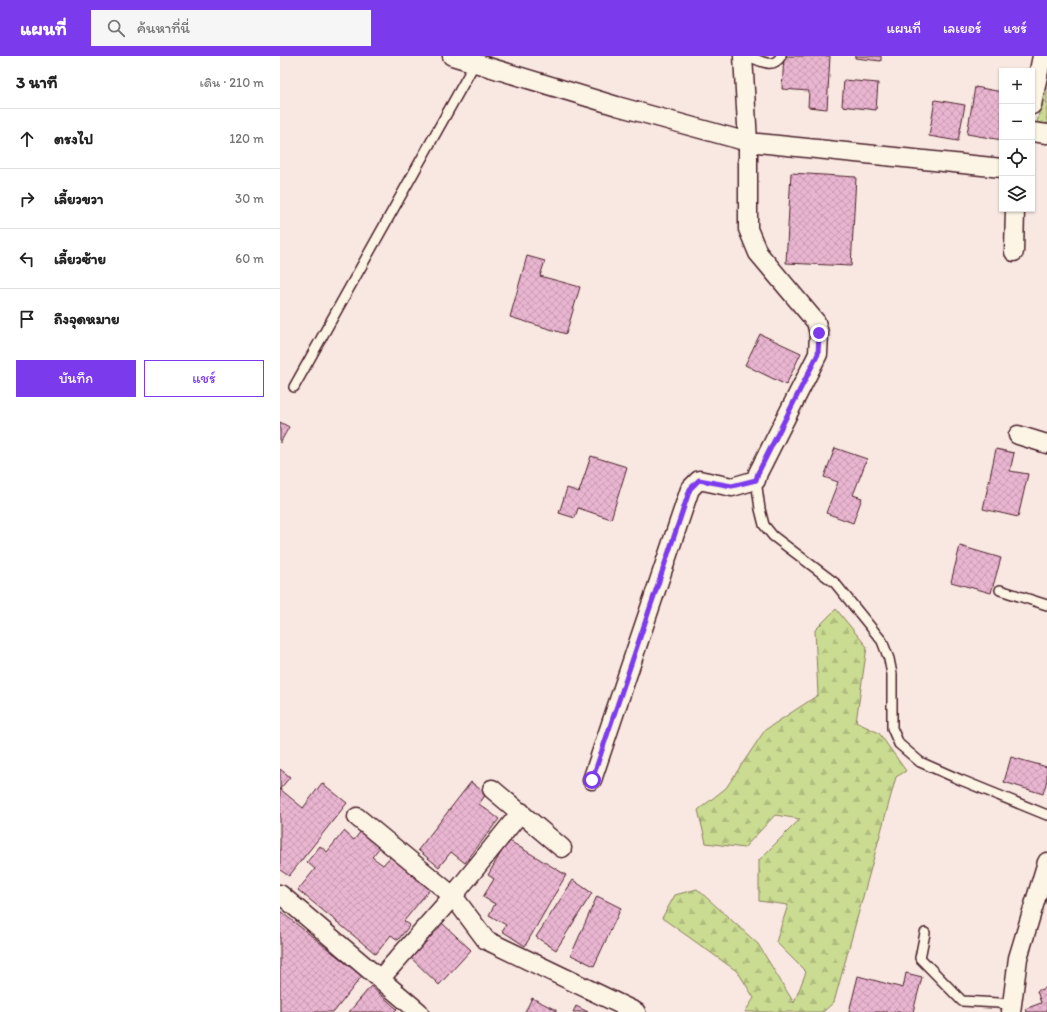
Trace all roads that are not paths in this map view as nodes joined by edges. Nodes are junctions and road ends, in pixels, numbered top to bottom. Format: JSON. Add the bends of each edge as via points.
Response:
{"nodes":[{"id":1,"x":452,"y":56,"type":"edge"},
{"id":2,"x":743,"y":56,"type":"edge"},
{"id":3,"x":748,"y":56,"type":"edge"},
{"id":4,"x":781,"y":56,"type":"edge"},
{"id":5,"x":1042,"y":56,"type":"edge"},
{"id":6,"x":475,"y":63,"type":"junction"},
{"id":7,"x":1032,"y":104,"type":"edge"},
{"id":8,"x":1035,"y":132,"type":"edge"},
{"id":9,"x":1047,"y":134,"type":"edge"},
{"id":10,"x":748,"y":142,"type":"junction"},
{"id":11,"x":999,"y":168,"type":"edge"},
{"id":12,"x":1015,"y":212,"type":"edge"},
{"id":13,"x":1014,"y":252,"type":"dead end"},
{"id":14,"x":294,"y":387,"type":"dead end"},
{"id":15,"x":1018,"y":435,"type":"dead end"},
{"id":16,"x":1047,"y":444,"type":"edge"},
{"id":17,"x":756,"y":480,"type":"junction"},
{"id":18,"x":1000,"y":590,"type":"dead end"},
{"id":19,"x":1047,"y":605,"type":"edge"},
{"id":20,"x":592,"y":780,"type":"dead end"},
{"id":21,"x":492,"y":789,"type":"dead end"},
{"id":22,"x":521,"y":812,"type":"junction"},
{"id":23,"x":1047,"y":815,"type":"edge"},
{"id":24,"x":358,"y":817,"type":"dead end"},
{"id":25,"x":562,"y":848,"type":"dead end"},
{"id":26,"x":1047,"y":862,"type":"edge"},
{"id":27,"x":280,"y":894,"type":"edge"},
{"id":28,"x":453,"y":896,"type":"junction"},
{"id":29,"x":925,"y":933,"type":"dead end"},
{"id":30,"x":380,"y":979,"type":"junction"},
{"id":31,"x":1011,"y":1009,"type":"edge"},
{"id":32,"x":419,"y":1012,"type":"edge"},
{"id":33,"x":636,"y":1012,"type":"edge"}],
"edges":[{"from":1,"to":6,"type":"street"},
{"from":2,"to":10,"type":"street"},
{"from":3,"to":4,"type":"lane","via":[[773,64]]},
{"from":5,"to":7,"type":"street"},
{"from":6,"to":10,"type":"street"},
{"from":6,"to":14,"type":"lane"},
{"from":8,"to":9,"type":"street"},
{"from":10,"to":11,"type":"street"},
{"from":10,"to":17,"type":"street","via":[[748,229],[758,253],[816,322],[819,333],[818,354]]},
{"from":12,"to":13,"type":"street"},
{"from":15,"to":16,"type":"street"},
{"from":17,"to":20,"type":"street","via":[[732,486],[699,480],[690,489]]},
{"from":17,"to":23,"type":"lane","via":[[764,525],[773,536],[835,583],[882,641],[892,674],[892,728],[899,744],[920,762]]},
{"from":18,"to":19,"type":"lane"},
{"from":21,"to":22,"type":"street"},
{"from":22,"to":25,"type":"street"},
{"from":22,"to":28,"type":"street"},
{"from":24,"to":28,"type":"street"},
{"from":26,"to":31,"type":"street","via":[[1018,958]]},
{"from":27,"to":30,"type":"street"},
{"from":28,"to":30,"type":"street"},
{"from":28,"to":33,"type":"street","via":[[486,940]]},
{"from":29,"to":31,"type":"lane","via":[[920,958],[962,1001],[999,1003]]},
{"from":30,"to":32,"type":"street"}]}
